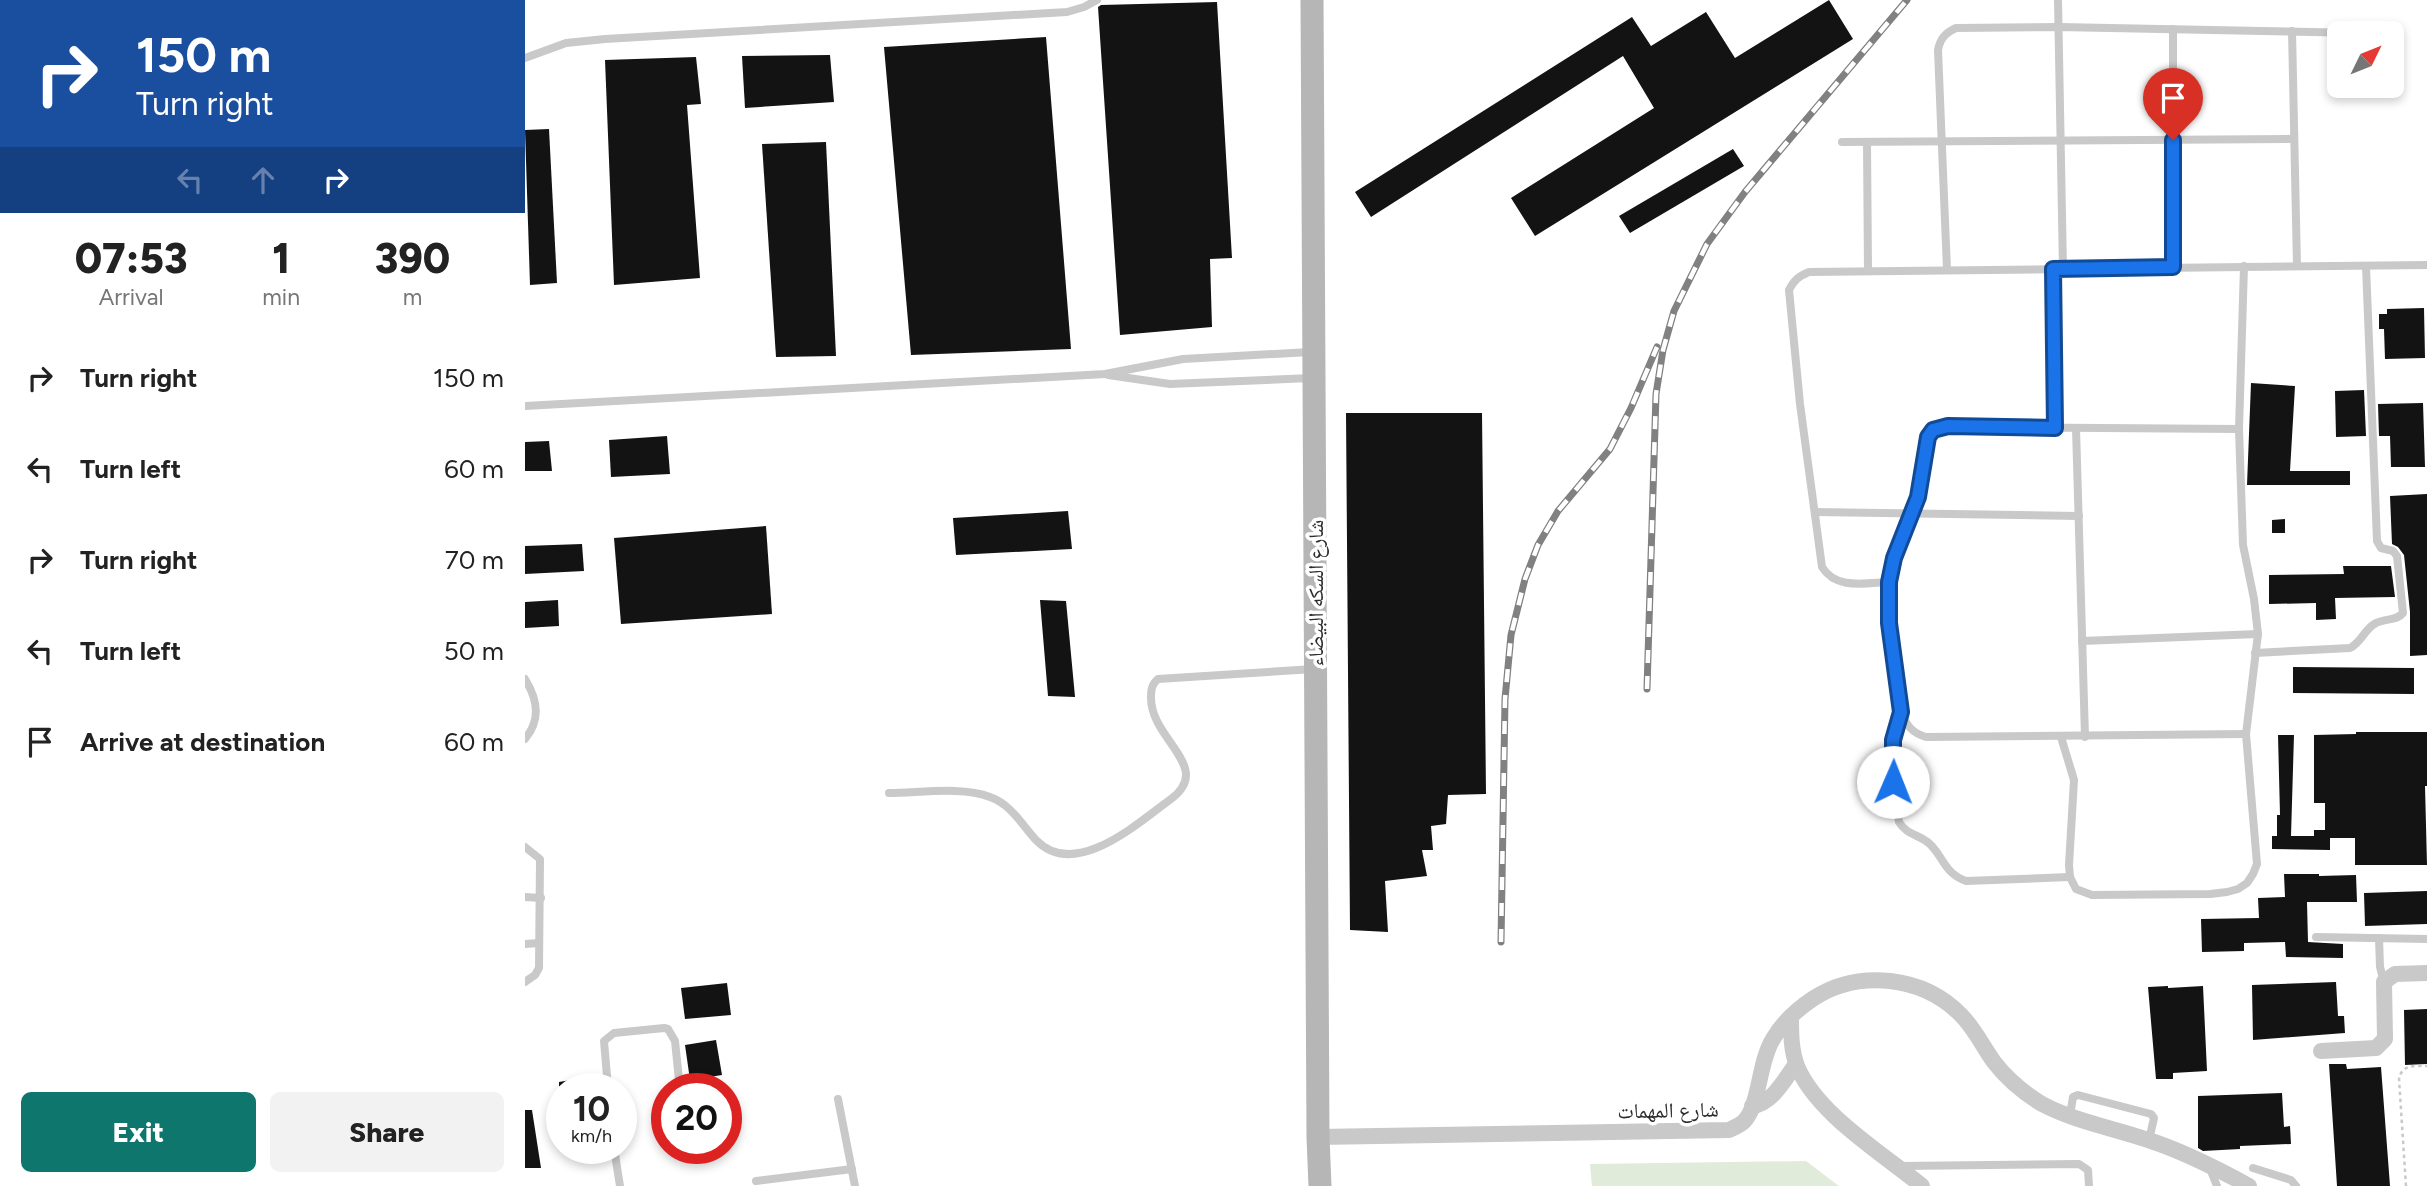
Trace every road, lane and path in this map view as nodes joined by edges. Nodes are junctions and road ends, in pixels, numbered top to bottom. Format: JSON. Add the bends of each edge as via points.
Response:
{"nodes":[{"id":1,"x":1097,"y":0,"type":"edge"},
{"id":2,"x":1312,"y":0,"type":"edge"},
{"id":3,"x":2058,"y":0,"type":"edge"},
{"id":4,"x":2059,"y":27,"type":"junction"},
{"id":5,"x":2173,"y":29,"type":"junction"},
{"id":6,"x":2292,"y":31,"type":"junction"},
{"id":7,"x":2327,"y":32,"type":"edge"},
{"id":8,"x":525,"y":58,"type":"edge"},
{"id":9,"x":2294,"y":139,"type":"junction"},
{"id":10,"x":2173,"y":140,"type":"junction"},
{"id":11,"x":1942,"y":141,"type":"junction"},
{"id":12,"x":2061,"y":141,"type":"junction"},
{"id":13,"x":1843,"y":142,"type":"dead end"},
{"id":14,"x":1867,"y":142,"type":"junction"},
{"id":15,"x":2427,"y":265,"type":"edge"},
{"id":16,"x":2243,"y":266,"type":"junction"},
{"id":17,"x":2297,"y":266,"type":"junction"},
{"id":18,"x":2366,"y":266,"type":"junction"},
{"id":19,"x":2173,"y":267,"type":"junction"},
{"id":20,"x":2053,"y":269,"type":"junction"},
{"id":21,"x":2063,"y":269,"type":"junction"},
{"id":22,"x":1947,"y":270,"type":"junction"},
{"id":23,"x":1868,"y":271,"type":"junction"},
{"id":24,"x":1313,"y":352,"type":"junction"},
{"id":25,"x":1105,"y":374,"type":"junction"},
{"id":26,"x":1313,"y":378,"type":"junction"},
{"id":27,"x":525,"y":405,"type":"edge"},
{"id":28,"x":2055,"y":428,"type":"junction"},
{"id":29,"x":2076,"y":428,"type":"junction"},
{"id":30,"x":2239,"y":429,"type":"junction"},
{"id":31,"x":1815,"y":512,"type":"junction"},
{"id":32,"x":1913,"y":513,"type":"junction"},
{"id":33,"x":2078,"y":516,"type":"junction"},
{"id":34,"x":1889,"y":582,"type":"junction"},
{"id":35,"x":2258,"y":634,"type":"junction"},
{"id":36,"x":2082,"y":641,"type":"junction"},
{"id":37,"x":2255,"y":653,"type":"junction"},
{"id":38,"x":1315,"y":669,"type":"junction"},
{"id":39,"x":525,"y":680,"type":"edge"},
{"id":40,"x":1901,"y":712,"type":"junction"},
{"id":41,"x":2246,"y":734,"type":"junction"},
{"id":42,"x":2061,"y":737,"type":"junction"},
{"id":43,"x":2085,"y":737,"type":"junction"},
{"id":44,"x":525,"y":739,"type":"edge"},
{"id":45,"x":889,"y":793,"type":"dead end"},
{"id":46,"x":525,"y":847,"type":"edge"},
{"id":47,"x":2070,"y":877,"type":"junction"},
{"id":48,"x":525,"y":897,"type":"edge"},
{"id":49,"x":541,"y":898,"type":"junction"},
{"id":50,"x":2316,"y":937,"type":"dead end"},
{"id":51,"x":2379,"y":938,"type":"junction"},
{"id":52,"x":2427,"y":939,"type":"edge"},
{"id":53,"x":539,"y":943,"type":"junction"},
{"id":54,"x":525,"y":944,"type":"edge"},
{"id":55,"x":2427,"y":973,"type":"edge"},
{"id":56,"x":525,"y":982,"type":"edge"},
{"id":57,"x":2384,"y":982,"type":"junction"},
{"id":58,"x":1791,"y":1017,"type":"junction"},
{"id":59,"x":2321,"y":1051,"type":"dead end"},
{"id":60,"x":1796,"y":1064,"type":"junction"},
{"id":61,"x":2427,"y":1066,"type":"edge"},
{"id":62,"x":607,"y":1073,"type":"edge"},
{"id":63,"x":678,"y":1073,"type":"edge"},
{"id":64,"x":838,"y":1099,"type":"dead end"},
{"id":65,"x":1752,"y":1106,"type":"junction"},
{"id":66,"x":2070,"y":1115,"type":"junction"},
{"id":67,"x":1318,"y":1137,"type":"junction"},
{"id":68,"x":2149,"y":1140,"type":"junction"},
{"id":69,"x":2208,"y":1163,"type":"junction"},
{"id":70,"x":617,"y":1164,"type":"edge"},
{"id":71,"x":1898,"y":1166,"type":"junction"},
{"id":72,"x":2253,"y":1168,"type":"dead end"},
{"id":73,"x":852,"y":1169,"type":"junction"},
{"id":74,"x":756,"y":1181,"type":"dead end"},
{"id":75,"x":620,"y":1186,"type":"edge"},
{"id":76,"x":855,"y":1186,"type":"edge"},
{"id":77,"x":1321,"y":1186,"type":"edge"},
{"id":78,"x":1922,"y":1186,"type":"edge"},
{"id":79,"x":2089,"y":1186,"type":"edge"},
{"id":80,"x":2217,"y":1186,"type":"edge"},
{"id":81,"x":2249,"y":1186,"type":"edge"},
{"id":82,"x":2296,"y":1186,"type":"edge"},
{"id":83,"x":2406,"y":1186,"type":"edge"}],
"edges":[{"from":1,"to":8,"type":"lane","via":[[1067,12],[605,38],[566,43]]},
{"from":2,"to":24,"type":"street","name":"شارع السكه البيضاء"},
{"from":3,"to":4,"type":"lane"},
{"from":4,"to":5,"type":"lane"},
{"from":4,"to":11,"type":"lane","via":[[1956,28],[1943,36],[1938,50]]},
{"from":4,"to":12,"type":"lane"},
{"from":5,"to":6,"type":"lane"},
{"from":5,"to":10,"type":"lane"},
{"from":6,"to":7,"type":"lane"},
{"from":6,"to":9,"type":"lane"},
{"from":9,"to":10,"type":"lane"},
{"from":9,"to":17,"type":"lane"},
{"from":10,"to":12,"type":"lane"},
{"from":10,"to":19,"type":"lane"},
{"from":11,"to":12,"type":"lane"},
{"from":11,"to":14,"type":"lane"},
{"from":11,"to":22,"type":"lane"},
{"from":12,"to":21,"type":"lane"},
{"from":13,"to":14,"type":"lane"},
{"from":14,"to":23,"type":"lane"},
{"from":15,"to":18,"type":"lane"},
{"from":16,"to":17,"type":"lane"},
{"from":16,"to":19,"type":"lane"},
{"from":16,"to":30,"type":"lane"},
{"from":17,"to":18,"type":"lane"},
{"from":18,"to":37,"type":"lane","via":[[2377,541],[2397,556],[2403,612],[2398,618],[2373,624],[2350,648]]},
{"from":19,"to":21,"type":"lane"},
{"from":20,"to":21,"type":"lane"},
{"from":20,"to":22,"type":"lane"},
{"from":20,"to":28,"type":"lane"},
{"from":22,"to":23,"type":"lane"},
{"from":23,"to":31,"type":"lane","via":[[1809,272],[1793,281],[1789,290]]},
{"from":24,"to":25,"type":"lane","via":[[1183,359]]},
{"from":24,"to":26,"type":"street","name":"شارع السكه البيضاء"},
{"from":25,"to":26,"type":"lane","via":[[1170,384]]},
{"from":25,"to":27,"type":"lane"},
{"from":26,"to":38,"type":"street","name":"شارع السكه البيضاء"},
{"from":28,"to":29,"type":"lane"},
{"from":28,"to":32,"type":"lane","via":[[1948,426],[1933,430]]},
{"from":29,"to":30,"type":"lane"},
{"from":29,"to":33,"type":"lane"},
{"from":30,"to":35,"type":"lane","via":[[2243,545]]},
{"from":31,"to":32,"type":"lane"},
{"from":31,"to":34,"type":"lane","via":[[1819,558],[1826,575],[1844,584]]},
{"from":32,"to":33,"type":"lane"},
{"from":32,"to":34,"type":"lane"},
{"from":33,"to":36,"type":"lane"},
{"from":34,"to":40,"type":"lane","via":[[1889,623]]},
{"from":35,"to":36,"type":"lane"},
{"from":35,"to":37,"type":"lane"},
{"from":36,"to":43,"type":"lane"},
{"from":37,"to":41,"type":"lane"},
{"from":38,"to":45,"type":"lane","via":[[1154,681],[1153,712],[1162,733],[1185,763],[1186,782],[1178,793],[1098,848],[1067,853],[1050,850],[1005,805],[979,793]]},
{"from":38,"to":67,"type":"street","name":"شارع السكه البيضاء"},
{"from":39,"to":44,"type":"lane","via":[[537,716]]},
{"from":40,"to":42,"type":"lane","via":[[1910,728],[1926,737]]},
{"from":40,"to":47,"type":"lane","via":[[1893,740],[1892,769],[1903,828],[1926,841],[1952,874],[1966,881]]},
{"from":41,"to":43,"type":"lane"},
{"from":41,"to":47,"type":"lane","via":[[2257,853],[2247,883],[2210,894],[2092,895],[2076,889]]},
{"from":42,"to":43,"type":"lane"},
{"from":42,"to":47,"type":"lane","via":[[2074,780]]},
{"from":46,"to":49,"type":"lane","via":[[540,859]]},
{"from":48,"to":49,"type":"lane"},
{"from":49,"to":53,"type":"lane"},
{"from":50,"to":51,"type":"lane"},
{"from":51,"to":52,"type":"lane"},
{"from":51,"to":57,"type":"lane"},
{"from":53,"to":54,"type":"lane"},
{"from":53,"to":56,"type":"lane","via":[[539,968]]},
{"from":55,"to":57,"type":"street","via":[[2395,974]]},
{"from":57,"to":59,"type":"street","via":[[2385,1039],[2381,1045]]},
{"from":58,"to":60,"type":"street"},
{"from":58,"to":65,"type":"street","name":"شارع المهمات","via":[[1765,1056]]},
{"from":58,"to":66,"type":"street","name":"شارع المهمات","via":[[1814,998],[1850,983],[1909,984],[1960,1013],[1995,1063],[2025,1093]]},
{"from":60,"to":65,"type":"street","via":[[1769,1099]]},
{"from":60,"to":71,"type":"street","via":[[1818,1100]]},
{"from":61,"to":83,"type":"path","via":[[2406,1067],[2399,1079]]},
{"from":62,"to":63,"type":"lane","via":[[606,1037],[664,1028],[675,1041]]},
{"from":64,"to":73,"type":"lane"},
{"from":65,"to":67,"type":"street","name":"شارع المهمات","via":[[1748,1118],[1729,1130]]},
{"from":66,"to":68,"type":"street","name":"شارع المهمات"},
{"from":66,"to":68,"type":"lane","via":[[2076,1095],[2151,1114]]},
{"from":67,"to":77,"type":"street","name":"شارع السكه البيضاء"},
{"from":68,"to":69,"type":"street","name":"شارع المهمات"},
{"from":69,"to":80,"type":"lane"},
{"from":69,"to":81,"type":"street","name":"شارع المهمات"},
{"from":70,"to":75,"type":"lane"},
{"from":71,"to":78,"type":"street"},
{"from":71,"to":79,"type":"lane","via":[[2079,1164],[2088,1170]]},
{"from":72,"to":82,"type":"lane","via":[[2291,1180]]},
{"from":73,"to":74,"type":"lane"},
{"from":73,"to":76,"type":"lane"}]}
